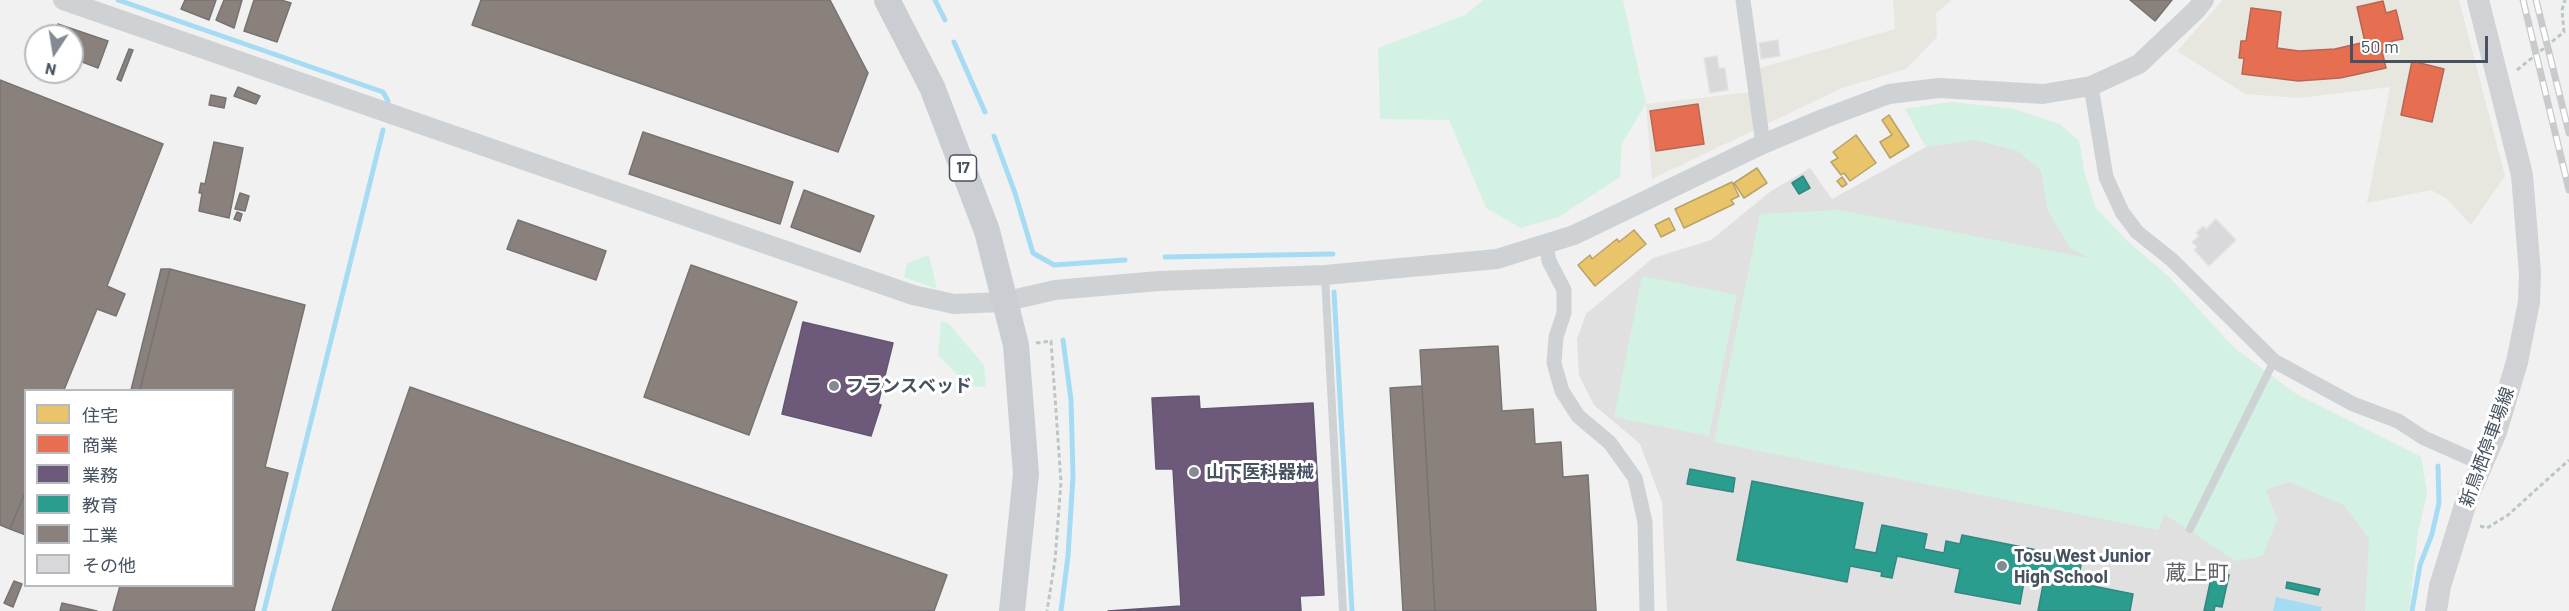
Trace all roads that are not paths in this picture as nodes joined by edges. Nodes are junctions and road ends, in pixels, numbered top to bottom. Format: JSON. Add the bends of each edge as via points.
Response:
{"nodes":[{"id":1,"x":63,"y":0,"type":"edge"},
{"id":2,"x":887,"y":0,"type":"edge"},
{"id":3,"x":1743,"y":0,"type":"edge"},
{"id":4,"x":2204,"y":0,"type":"edge"},
{"id":5,"x":2478,"y":0,"type":"edge"},
{"id":6,"x":2091,"y":86,"type":"junction"},
{"id":7,"x":1763,"y":144,"type":"junction"},
{"id":8,"x":1546,"y":244,"type":"junction"},
{"id":9,"x":1325,"y":275,"type":"junction"},
{"id":10,"x":1003,"y":302,"type":"junction"},
{"id":11,"x":2274,"y":361,"type":"junction"},
{"id":12,"x":2483,"y":464,"type":"junction"},
{"id":13,"x":2190,"y":529,"type":"dead end"},
{"id":14,"x":1012,"y":611,"type":"edge"},
{"id":15,"x":1343,"y":611,"type":"edge"},
{"id":16,"x":1647,"y":611,"type":"edge"},
{"id":17,"x":2436,"y":611,"type":"edge"}],
"edges":[{"from":1,"to":10,"type":"street","via":[[913,295],[954,304]]},
{"from":2,"to":10,"type":"main road","number":"17","via":[[932,87],[987,231]]},
{"from":3,"to":7,"type":"street"},
{"from":4,"to":6,"type":"street","via":[[2139,64]]},
{"from":5,"to":12,"type":"main road","name":"新鳥栖停車場線","via":[[2522,175],[2530,273],[2529,302],[2517,362]]},
{"from":6,"to":7,"type":"street","via":[[2043,94],[1939,88],[1889,94]]},
{"from":6,"to":11,"type":"street","via":[[2106,177],[2122,212],[2137,232],[2172,260]]},
{"from":7,"to":8,"type":"street","via":[[1574,235]]},
{"from":8,"to":9,"type":"street","via":[[1497,260]]},
{"from":8,"to":16,"type":"street","via":[[1549,261],[1564,290],[1564,313],[1556,337],[1554,363],[1562,392],[1578,416],[1610,443],[1635,478],[1645,522]]},
{"from":9,"to":10,"type":"street","via":[[1148,282],[1054,290]]},
{"from":9,"to":15,"type":"lane"},
{"from":10,"to":14,"type":"main road","number":"17","via":[[1016,345],[1026,474]]},
{"from":11,"to":12,"type":"street","via":[[2353,404],[2398,421],[2424,438]]},
{"from":11,"to":13,"type":"lane"},
{"from":12,"to":17,"type":"main road","name":"新鳥栖停車場線","via":[[2467,500]]}]}
